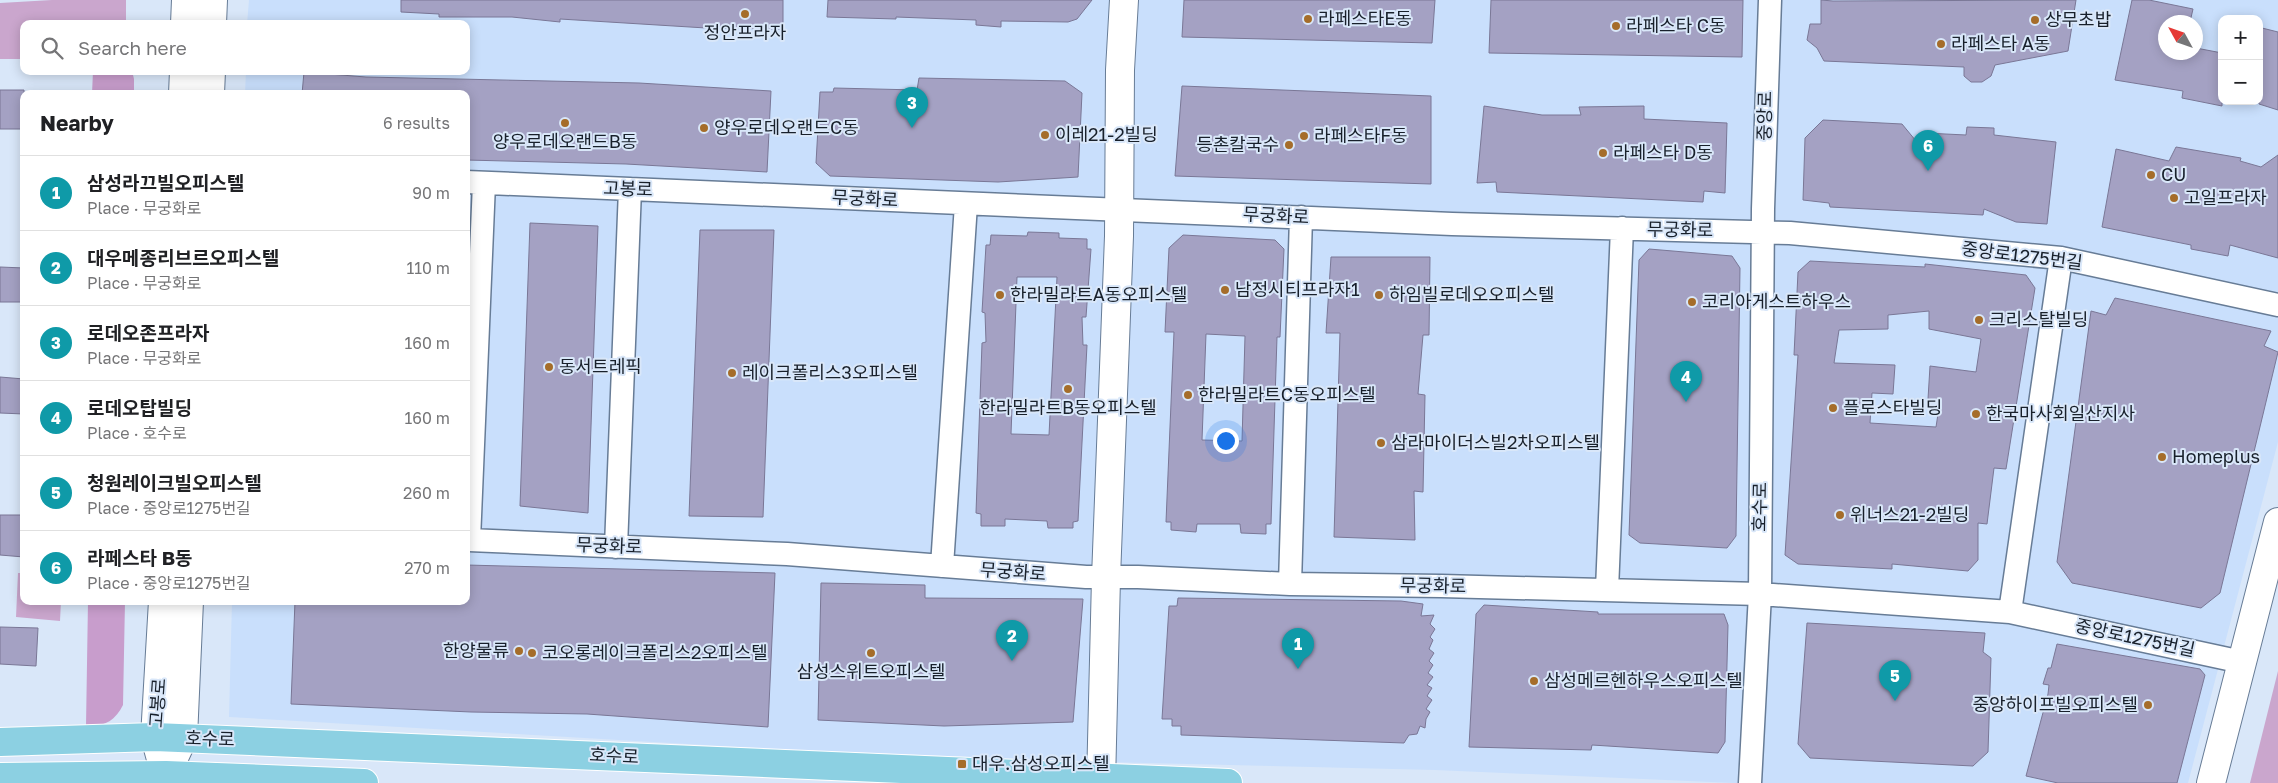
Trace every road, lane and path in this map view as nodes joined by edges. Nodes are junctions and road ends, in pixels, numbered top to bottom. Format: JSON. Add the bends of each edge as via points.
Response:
{"nodes":[{"id":1,"x":186,"y":0,"type":"edge"},
{"id":2,"x":213,"y":0,"type":"edge"},
{"id":3,"x":1124,"y":0,"type":"edge"},
{"id":4,"x":1770,"y":0,"type":"edge"},
{"id":5,"x":185,"y":20,"type":"edge"},
{"id":6,"x":212,"y":20,"type":"edge"},
{"id":7,"x":184,"y":75,"type":"edge"},
{"id":8,"x":211,"y":75,"type":"edge"},
{"id":9,"x":183,"y":90,"type":"edge"},
{"id":10,"x":210,"y":90,"type":"edge"},
{"id":11,"x":475,"y":182,"type":"edge"},
{"id":12,"x":630,"y":189,"type":"junction"},
{"id":13,"x":791,"y":196,"type":"joint"},
{"id":14,"x":966,"y":204,"type":"junction"},
{"id":15,"x":1119,"y":210,"type":"junction"},
{"id":16,"x":1301,"y":218,"type":"junction"},
{"id":17,"x":1622,"y":228,"type":"junction"},
{"id":18,"x":1762,"y":231,"type":"junction"},
{"id":19,"x":2062,"y":258,"type":"junction"},
{"id":20,"x":2278,"y":305,"type":"edge"},
{"id":21,"x":470,"y":480,"type":"edge"},
{"id":22,"x":2278,"y":522,"type":"edge"},
{"id":23,"x":470,"y":540,"type":"edge"},
{"id":24,"x":616,"y":547,"type":"junction"},
{"id":25,"x":942,"y":566,"type":"junction"},
{"id":26,"x":1106,"y":578,"type":"junction"},
{"id":27,"x":1290,"y":584,"type":"junction"},
{"id":28,"x":1607,"y":590,"type":"junction"},
{"id":29,"x":1760,"y":594,"type":"junction"},
{"id":30,"x":163,"y":605,"type":"edge"},
{"id":31,"x":189,"y":605,"type":"edge"},
{"id":32,"x":2010,"y":612,"type":"junction"},
{"id":33,"x":2242,"y":662,"type":"junction"},
{"id":34,"x":155,"y":737,"type":"junction"},
{"id":35,"x":183,"y":738,"type":"junction"},
{"id":36,"x":0,"y":742,"type":"edge"},
{"id":37,"x":166,"y":775,"type":"junction"},
{"id":38,"x":0,"y":777,"type":"edge"},
{"id":39,"x":1101,"y":781,"type":"edge"},
{"id":40,"x":364,"y":783,"type":"edge"},
{"id":41,"x":1228,"y":783,"type":"edge"},
{"id":42,"x":1750,"y":783,"type":"edge"},
{"id":43,"x":2212,"y":783,"type":"edge"}],
"edges":[{"from":1,"to":5,"type":"main road"},
{"from":2,"to":6,"type":"main road"},
{"from":3,"to":15,"type":"main road"},
{"from":4,"to":18,"type":"street","name":"중앙로"},
{"from":7,"to":9,"type":"main road"},
{"from":8,"to":10,"type":"main road"},
{"from":11,"to":12,"type":"street","name":"고봉로"},
{"from":11,"to":21,"type":"street","name":"무궁화로"},
{"from":12,"to":13,"type":"street","name":"고봉로"},
{"from":12,"to":24,"type":"street"},
{"from":13,"to":14,"type":"street","name":"무궁화로"},
{"from":14,"to":15,"type":"street","name":"무궁화로"},
{"from":14,"to":25,"type":"street"},
{"from":15,"to":16,"type":"street","name":"무궁화로"},
{"from":15,"to":26,"type":"main road"},
{"from":16,"to":17,"type":"street","name":"무궁화로"},
{"from":16,"to":27,"type":"street"},
{"from":17,"to":18,"type":"street","name":"무궁화로"},
{"from":17,"to":28,"type":"street"},
{"from":18,"to":19,"type":"street","name":"중앙로1275번길"},
{"from":18,"to":29,"type":"street","name":"호수로"},
{"from":19,"to":20,"type":"street","name":"중앙로1275번길"},
{"from":19,"to":32,"type":"street"},
{"from":22,"to":33,"type":"main road"},
{"from":23,"to":24,"type":"street","name":"무궁화로"},
{"from":24,"to":25,"type":"street","name":"무궁화로","via":[[787,554]]},
{"from":25,"to":26,"type":"street","name":"무궁화로"},
{"from":26,"to":27,"type":"street","name":"무궁화로"},
{"from":26,"to":39,"type":"main road"},
{"from":27,"to":28,"type":"street","name":"무궁화로"},
{"from":28,"to":29,"type":"street","name":"무궁화로"},
{"from":29,"to":32,"type":"street","name":"중앙로1275번길"},
{"from":29,"to":42,"type":"street","name":"호수로"},
{"from":30,"to":34,"type":"main road","name":"고봉로"},
{"from":31,"to":35,"type":"main road","name":"고봉로"},
{"from":32,"to":33,"type":"street","name":"중앙로1275번길"},
{"from":33,"to":43,"type":"main road"},
{"from":34,"to":35,"type":"main road","name":"호수로"},
{"from":34,"to":36,"type":"main road","name":"호수로"},
{"from":34,"to":37,"type":"main road","name":"고봉로"},
{"from":35,"to":37,"type":"main road","name":"고봉로"},
{"from":35,"to":39,"type":"main road","name":"호수로"},
{"from":37,"to":38,"type":"main road","name":"호수로"},
{"from":37,"to":40,"type":"main road","name":"호수로"},
{"from":39,"to":41,"type":"main road","name":"호수로"}]}
